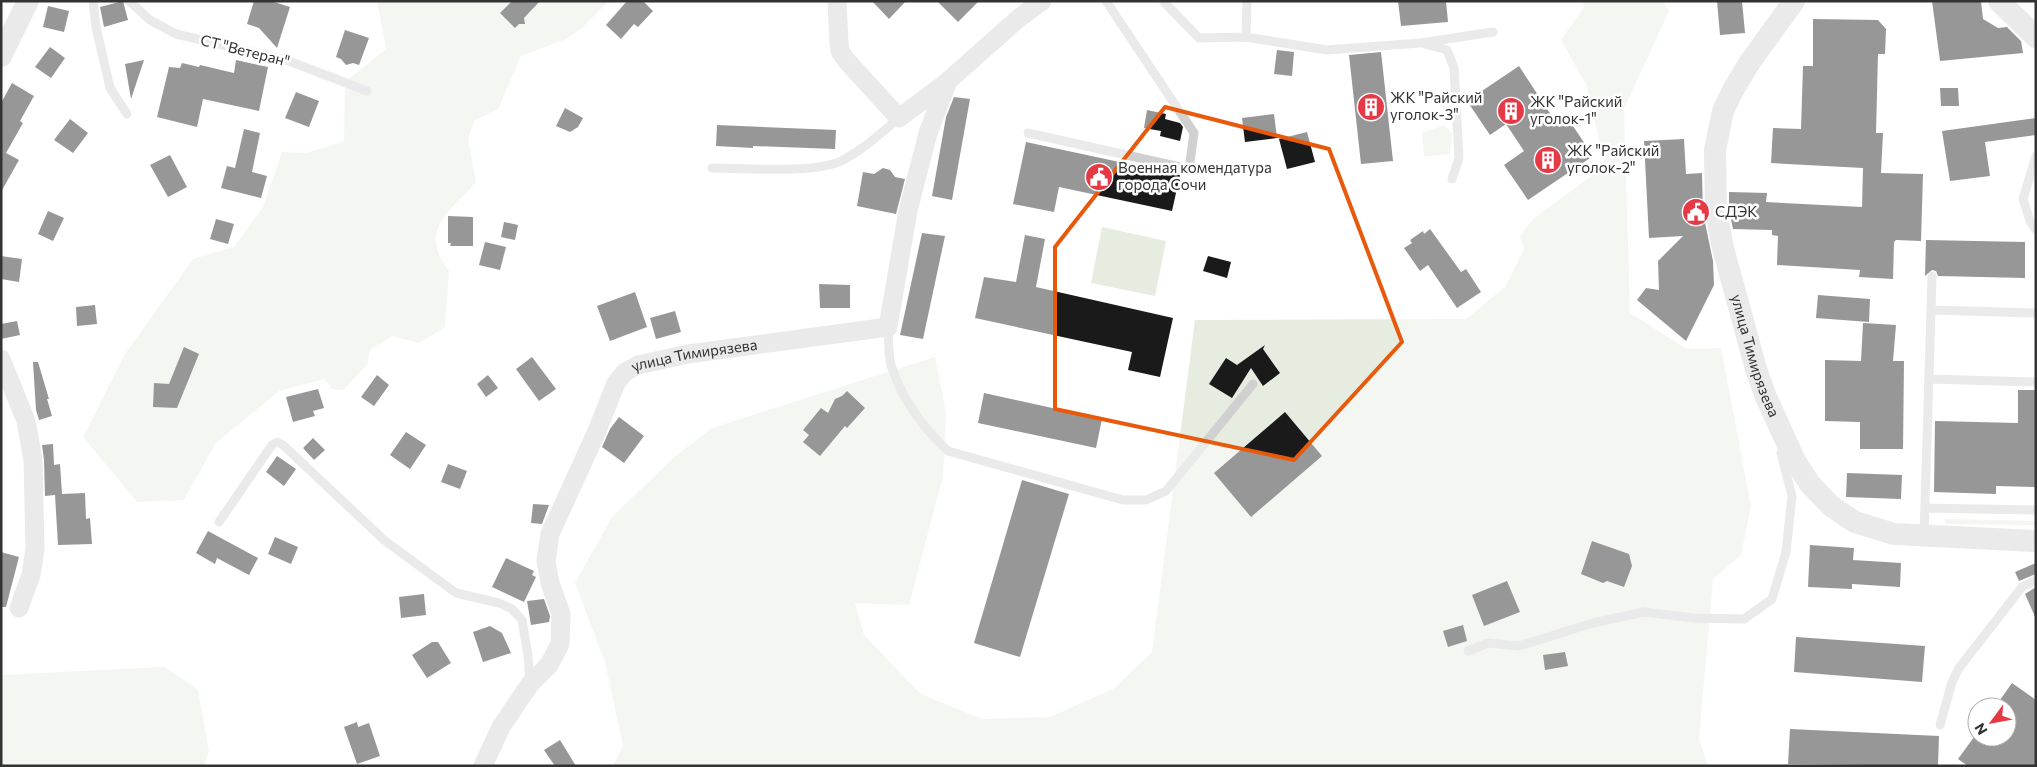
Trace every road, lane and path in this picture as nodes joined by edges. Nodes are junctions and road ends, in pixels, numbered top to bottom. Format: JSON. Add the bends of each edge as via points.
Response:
{"nodes":[{"id":1,"x":28,"y":1,"type":"edge"},
{"id":2,"x":93,"y":1,"type":"edge"},
{"id":3,"x":129,"y":1,"type":"edge"},
{"id":4,"x":837,"y":1,"type":"edge"},
{"id":5,"x":1042,"y":1,"type":"edge"},
{"id":6,"x":1106,"y":1,"type":"edge"},
{"id":7,"x":1163,"y":1,"type":"edge"},
{"id":8,"x":1247,"y":1,"type":"edge"},
{"id":9,"x":1794,"y":1,"type":"edge"},
{"id":10,"x":1999,"y":1,"type":"edge"},
{"id":11,"x":1493,"y":32,"type":"dead end"},
{"id":12,"x":1246,"y":37,"type":"junction"},
{"id":13,"x":2036,"y":37,"type":"edge"},
{"id":14,"x":1420,"y":43,"type":"junction"},
{"id":15,"x":1,"y":56,"type":"edge"},
{"id":16,"x":948,"y":81,"type":"junction"},
{"id":17,"x":367,"y":91,"type":"dead end"},
{"id":18,"x":127,"y":114,"type":"dead end"},
{"id":19,"x":899,"y":118,"type":"junction"},
{"id":20,"x":1028,"y":133,"type":"dead end"},
{"id":21,"x":2036,"y":156,"type":"edge"},
{"id":22,"x":712,"y":168,"type":"dead end"},
{"id":23,"x":1452,"y":179,"type":"dead end"},
{"id":24,"x":2036,"y":230,"type":"edge"},
{"id":25,"x":1932,"y":276,"type":"dead end"},
{"id":26,"x":1931,"y":310,"type":"junction"},
{"id":27,"x":2036,"y":312,"type":"edge"},
{"id":28,"x":888,"y":326,"type":"junction"},
{"id":29,"x":1,"y":359,"type":"edge"},
{"id":30,"x":1929,"y":379,"type":"junction"},
{"id":31,"x":2036,"y":382,"type":"edge"},
{"id":32,"x":1253,"y":384,"type":"dead end"},
{"id":33,"x":1766,"y":397,"type":"junction"},
{"id":34,"x":1925,"y":508,"type":"junction"},
{"id":35,"x":2036,"y":510,"type":"edge"},
{"id":36,"x":219,"y":522,"type":"dead end"},
{"id":37,"x":1924,"y":536,"type":"junction"},
{"id":38,"x":2036,"y":541,"type":"edge"},
{"id":39,"x":2036,"y":580,"type":"edge"},
{"id":40,"x":19,"y":608,"type":"dead end"},
{"id":41,"x":1468,"y":651,"type":"dead end"},
{"id":42,"x":530,"y":684,"type":"junction"},
{"id":43,"x":1940,"y":725,"type":"dead end"},
{"id":44,"x":482,"y":766,"type":"edge"}],
"edges":[{"from":1,"to":15,"type":"street"},
{"from":2,"to":18,"type":"lane","via":[[110,88]]},
{"from":3,"to":17,"type":"lane","name":"СТ \"Ветеран\"","via":[[150,20],[176,34],[290,61]]},
{"from":4,"to":19,"type":"street","via":[[840,51]]},
{"from":5,"to":16,"type":"street"},
{"from":6,"to":20,"type":"lane","via":[[1194,132],[1189,169]]},
{"from":7,"to":12,"type":"lane","via":[[1199,38]]},
{"from":8,"to":12,"type":"lane"},
{"from":9,"to":33,"type":"street","name":"улица Тимирязева","via":[[1733,90],[1723,111],[1715,150],[1716,211],[1723,248]]},
{"from":10,"to":13,"type":"street"},
{"from":11,"to":14,"type":"lane"},
{"from":12,"to":14,"type":"lane","via":[[1327,50]]},
{"from":14,"to":23,"type":"lane","via":[[1447,50],[1454,68],[1459,158]]},
{"from":16,"to":19,"type":"street"},
{"from":16,"to":28,"type":"street","via":[[928,133],[908,211]]},
{"from":19,"to":22,"type":"lane","via":[[856,152],[820,168]]},
{"from":21,"to":24,"type":"lane","via":[[2023,199]]},
{"from":25,"to":26,"type":"lane"},
{"from":26,"to":27,"type":"lane"},
{"from":26,"to":30,"type":"lane"},
{"from":28,"to":32,"type":"lane","via":[[890,364],[908,403],[927,432],[948,451],[1123,500],[1146,500],[1166,491]]},
{"from":28,"to":42,"type":"street","name":"улица Тимирязева","via":[[688,354],[638,365],[625,372],[616,383],[550,534],[546,561],[561,614],[560,644],[549,665]]},
{"from":29,"to":40,"type":"street","via":[[26,421],[33,460],[35,549],[29,582]]},
{"from":30,"to":31,"type":"lane"},
{"from":30,"to":34,"type":"lane"},
{"from":33,"to":37,"type":"street","name":"улица Тимирязева","via":[[1795,461],[1810,484],[1831,506],[1855,522],[1894,534]]},
{"from":33,"to":41,"type":"lane","via":[[1792,496],[1786,552],[1772,599],[1744,619],[1644,612],[1593,623],[1519,646],[1488,643]]},
{"from":34,"to":35,"type":"lane"},
{"from":34,"to":37,"type":"lane"},
{"from":36,"to":42,"type":"lane","via":[[272,445],[277,442],[283,445],[384,540],[456,594],[512,609],[522,620]]},
{"from":37,"to":38,"type":"street","name":"улица Тимирязева"},
{"from":39,"to":43,"type":"lane","via":[[2022,587],[1959,668]]},
{"from":42,"to":44,"type":"street","name":"улица Тимирязева","via":[[501,726]]}]}
